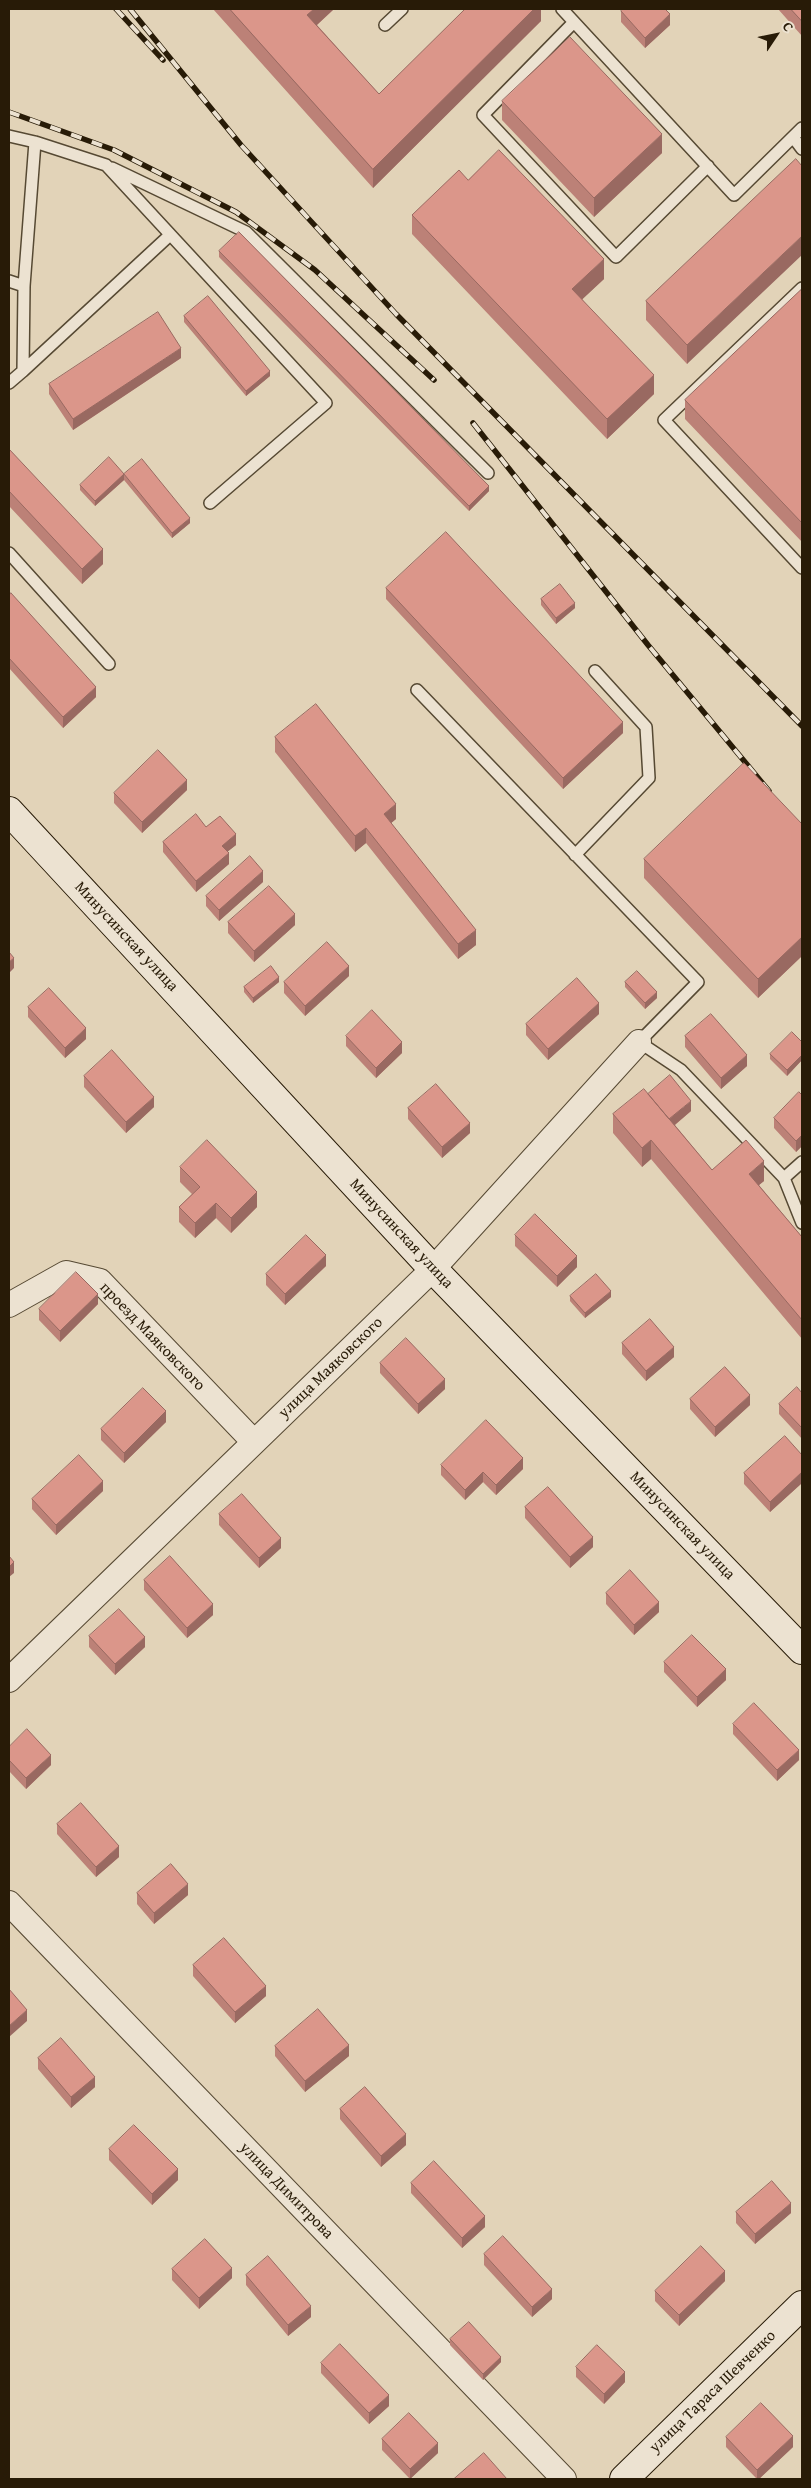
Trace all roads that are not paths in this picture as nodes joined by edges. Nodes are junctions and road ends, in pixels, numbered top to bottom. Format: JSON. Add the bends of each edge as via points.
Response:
{"nodes":[{"id":1,"x":402,"y":9,"type":"edge"},
{"id":2,"x":562,"y":9,"type":"edge"},
{"id":3,"x":574,"y":22,"type":"junction"},
{"id":4,"x":385,"y":25,"type":"dead end"},
{"id":5,"x":802,"y":128,"type":"edge"},
{"id":6,"x":9,"y":136,"type":"edge"},
{"id":7,"x":793,"y":137,"type":"junction"},
{"id":8,"x":35,"y":142,"type":"junction"},
{"id":9,"x":802,"y":149,"type":"edge"},
{"id":10,"x":106,"y":165,"type":"junction"},
{"id":11,"x":708,"y":166,"type":"junction"},
{"id":12,"x":170,"y":235,"type":"junction"},
{"id":13,"x":9,"y":281,"type":"edge"},
{"id":14,"x":24,"y":286,"type":"junction"},
{"id":15,"x":802,"y":288,"type":"edge"},
{"id":16,"x":23,"y":371,"type":"junction"},
{"id":17,"x":9,"y":383,"type":"edge"},
{"id":18,"x":488,"y":474,"type":"dead end"},
{"id":19,"x":210,"y":503,"type":"dead end"},
{"id":20,"x":9,"y":553,"type":"edge"},
{"id":21,"x":802,"y":568,"type":"edge"},
{"id":22,"x":109,"y":664,"type":"dead end"},
{"id":23,"x":595,"y":671,"type":"dead end"},
{"id":24,"x":418,"y":690,"type":"dead end"},
{"id":25,"x":9,"y":811,"type":"edge"},
{"id":26,"x":575,"y":855,"type":"junction"},
{"id":27,"x":639,"y":1042,"type":"junction"},
{"id":28,"x":802,"y":1162,"type":"edge"},
{"id":29,"x":784,"y":1178,"type":"junction"},
{"id":30,"x":802,"y":1224,"type":"edge"},
{"id":31,"x":433,"y":1269,"type":"junction"},
{"id":32,"x":9,"y":1305,"type":"edge"},
{"id":33,"x":254,"y":1442,"type":"junction"},
{"id":34,"x":802,"y":1650,"type":"edge"},
{"id":35,"x":9,"y":1680,"type":"edge"},
{"id":36,"x":9,"y":1903,"type":"edge"},
{"id":37,"x":802,"y":2305,"type":"edge"},
{"id":38,"x":564,"y":2479,"type":"edge"},
{"id":39,"x":624,"y":2479,"type":"edge"}],
"edges":[{"from":1,"to":4,"type":"lane"},
{"from":2,"to":3,"type":"lane"},
{"from":3,"to":11,"type":"lane"},
{"from":3,"to":11,"type":"lane","via":[[483,115],[616,257]]},
{"from":5,"to":7,"type":"lane"},
{"from":6,"to":8,"type":"lane"},
{"from":7,"to":9,"type":"lane"},
{"from":7,"to":11,"type":"lane","via":[[734,195]]},
{"from":8,"to":10,"type":"lane"},
{"from":8,"to":14,"type":"lane"},
{"from":10,"to":12,"type":"lane"},
{"from":10,"to":18,"type":"lane","via":[[246,232]]},
{"from":12,"to":16,"type":"lane"},
{"from":12,"to":19,"type":"lane","via":[[326,404]]},
{"from":13,"to":14,"type":"lane"},
{"from":14,"to":16,"type":"lane"},
{"from":15,"to":21,"type":"lane","via":[[664,420]]},
{"from":16,"to":17,"type":"lane"},
{"from":20,"to":22,"type":"lane"},
{"from":23,"to":26,"type":"lane","via":[[646,727],[649,778]]},
{"from":24,"to":26,"type":"lane"},
{"from":25,"to":31,"type":"street","name":"Минусинская улица"},
{"from":26,"to":27,"type":"lane","via":[[698,982]]},
{"from":27,"to":29,"type":"lane","via":[[681,1070]]},
{"from":27,"to":31,"type":"street","name":"улица Маяковского"},
{"from":28,"to":29,"type":"lane"},
{"from":29,"to":30,"type":"lane"},
{"from":31,"to":33,"type":"street","name":"улица Маяковского"},
{"from":31,"to":34,"type":"street","name":"Минусинская улица"},
{"from":32,"to":33,"type":"street","name":"проезд Маяковского","via":[[66,1273],[100,1281]]},
{"from":33,"to":35,"type":"street","name":"улица Маяковского"},
{"from":36,"to":38,"type":"street","name":"улица Димитрова"},
{"from":37,"to":39,"type":"street","name":"улица Тараса Шевченко"}]}
